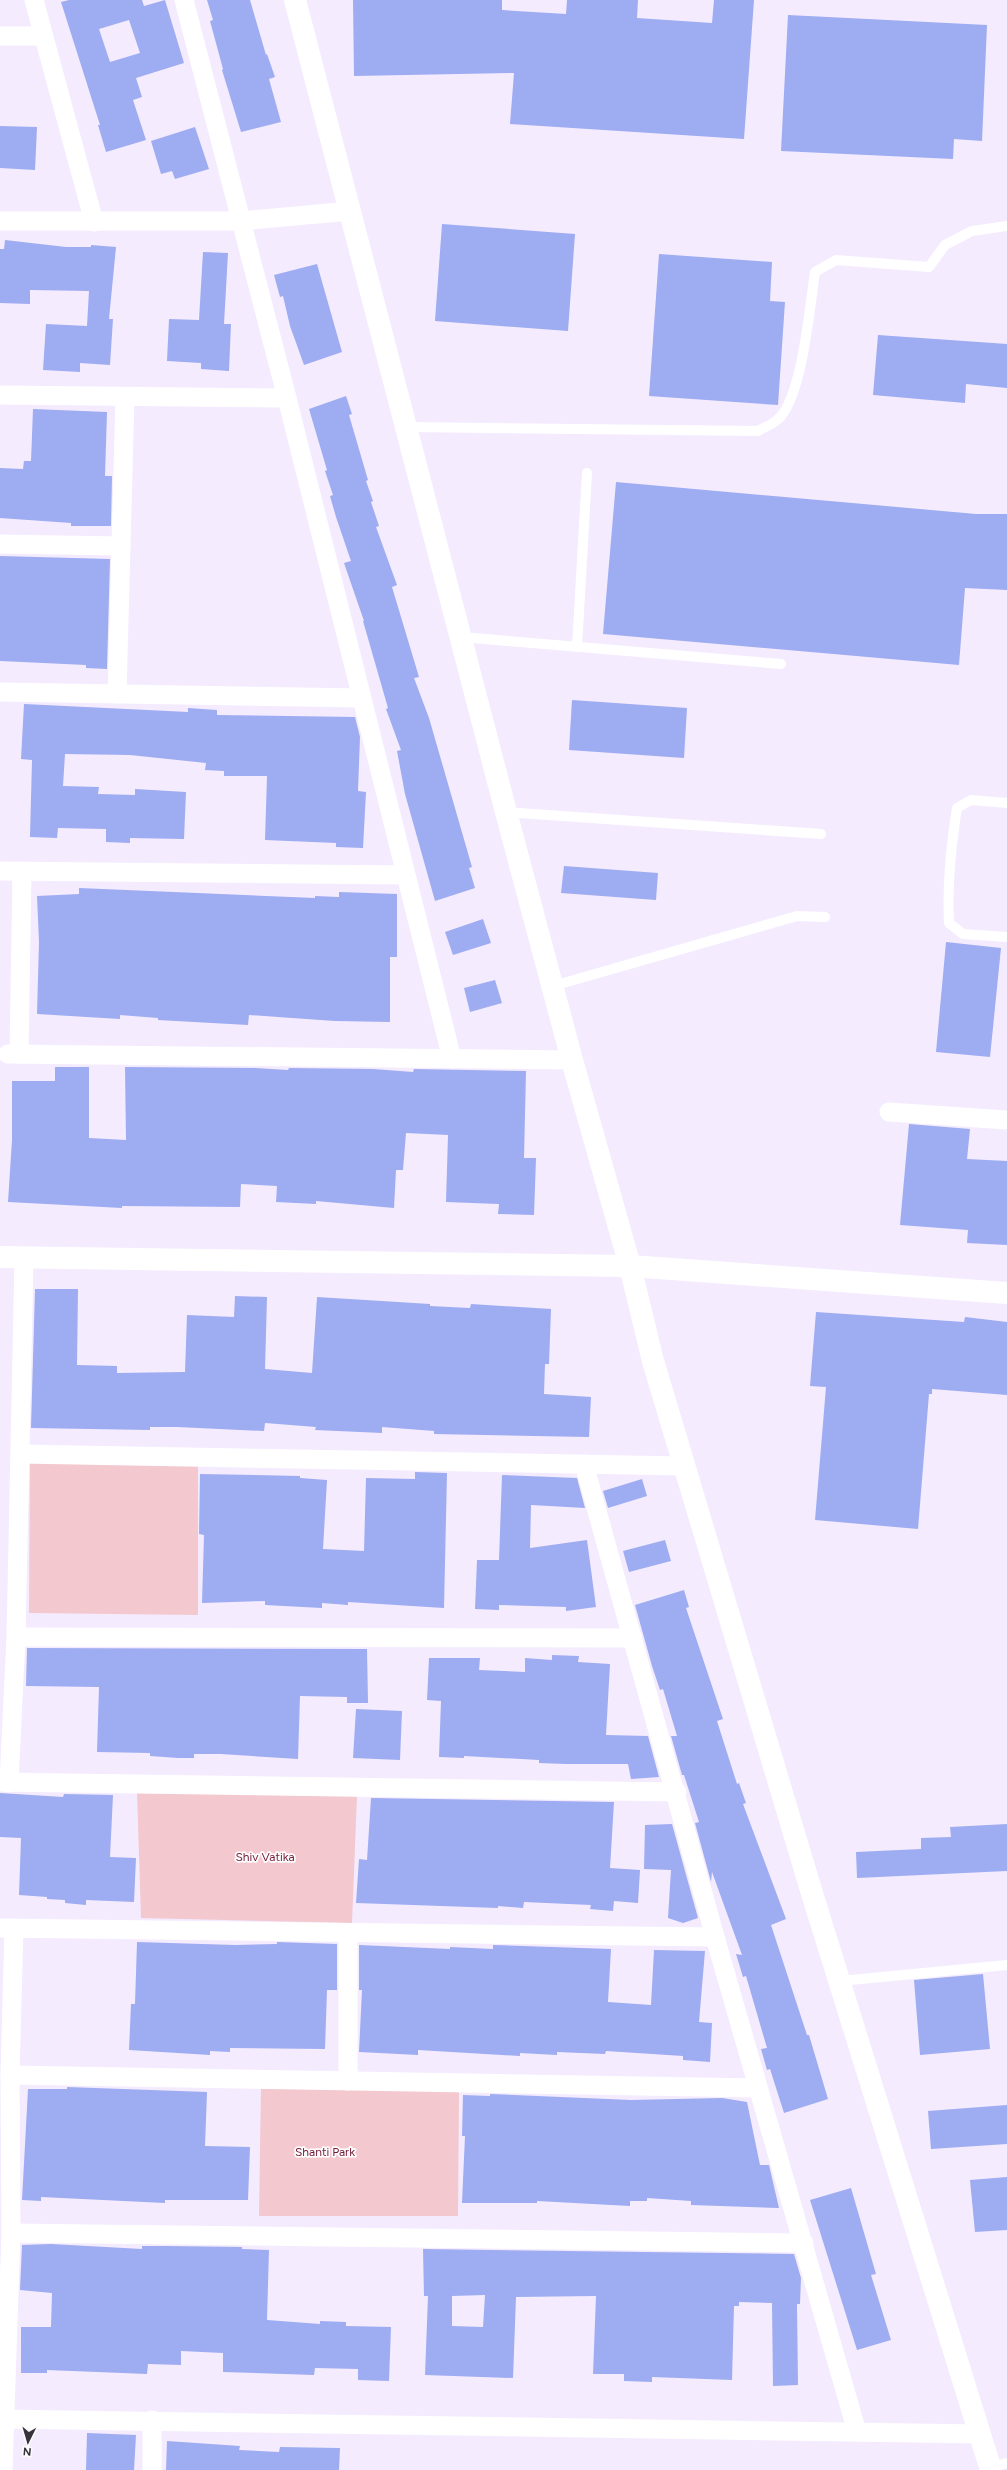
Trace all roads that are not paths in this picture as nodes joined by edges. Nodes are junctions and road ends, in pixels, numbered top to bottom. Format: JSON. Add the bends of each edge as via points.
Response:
{"nodes":[{"id":1,"x":34,"y":0,"type":"edge"},
{"id":2,"x":184,"y":0,"type":"edge"},
{"id":3,"x":295,"y":0,"type":"edge"},
{"id":4,"x":0,"y":36,"type":"edge"},
{"id":5,"x":43,"y":36,"type":"junction"},
{"id":6,"x":350,"y":212,"type":"junction"},
{"id":7,"x":0,"y":221,"type":"edge"},
{"id":8,"x":241,"y":221,"type":"junction"},
{"id":9,"x":94,"y":222,"type":"junction"},
{"id":10,"x":1007,"y":226,"type":"edge"},
{"id":11,"x":0,"y":395,"type":"edge"},
{"id":12,"x":125,"y":396,"type":"junction"},
{"id":13,"x":287,"y":398,"type":"junction"},
{"id":14,"x":406,"y":427,"type":"junction"},
{"id":15,"x":587,"y":474,"type":"dead end"},
{"id":16,"x":0,"y":544,"type":"edge"},
{"id":17,"x":121,"y":546,"type":"junction"},
{"id":18,"x":461,"y":637,"type":"junction"},
{"id":19,"x":577,"y":647,"type":"junction"},
{"id":20,"x":781,"y":664,"type":"dead end"},
{"id":21,"x":0,"y":692,"type":"edge"},
{"id":22,"x":117,"y":694,"type":"junction"},
{"id":23,"x":362,"y":698,"type":"junction"},
{"id":24,"x":1007,"y":803,"type":"edge"},
{"id":25,"x":506,"y":812,"type":"junction"},
{"id":26,"x":822,"y":834,"type":"dead end"},
{"id":27,"x":0,"y":870,"type":"edge"},
{"id":28,"x":22,"y":871,"type":"junction"},
{"id":29,"x":406,"y":875,"type":"junction"},
{"id":30,"x":825,"y":917,"type":"dead end"},
{"id":31,"x":1007,"y":938,"type":"edge"},
{"id":32,"x":553,"y":986,"type":"junction"},
{"id":33,"x":452,"y":1059,"type":"junction"},
{"id":34,"x":572,"y":1060,"type":"junction"},
{"id":35,"x":889,"y":1112,"type":"dead end"},
{"id":36,"x":1007,"y":1120,"type":"edge"},
{"id":37,"x":0,"y":1257,"type":"edge"},
{"id":38,"x":24,"y":1258,"type":"junction"},
{"id":39,"x":630,"y":1266,"type":"junction"},
{"id":40,"x":1007,"y":1292,"type":"edge"},
{"id":41,"x":20,"y":1454,"type":"junction"},
{"id":42,"x":584,"y":1464,"type":"junction"},
{"id":43,"x":683,"y":1466,"type":"junction"},
{"id":44,"x":16,"y":1637,"type":"junction"},
{"id":45,"x":633,"y":1638,"type":"junction"},
{"id":46,"x":5,"y":1783,"type":"edge"},
{"id":47,"x":677,"y":1792,"type":"junction"},
{"id":48,"x":7,"y":1928,"type":"edge"},
{"id":49,"x":348,"y":1933,"type":"junction"},
{"id":50,"x":715,"y":1937,"type":"junction"},
{"id":51,"x":1007,"y":1965,"type":"edge"},
{"id":52,"x":840,"y":1981,"type":"junction"},
{"id":53,"x":10,"y":2075,"type":"junction"},
{"id":54,"x":348,"y":2081,"type":"junction"},
{"id":55,"x":758,"y":2088,"type":"junction"},
{"id":56,"x":11,"y":2232,"type":"junction"},
{"id":57,"x":804,"y":2243,"type":"junction"},
{"id":58,"x":2,"y":2419,"type":"edge"},
{"id":59,"x":152,"y":2420,"type":"junction"},
{"id":60,"x":858,"y":2432,"type":"junction"},
{"id":61,"x":980,"y":2434,"type":"junction"},
{"id":62,"x":996,"y":2466,"type":"edge"},
{"id":63,"x":3,"y":2470,"type":"edge"},
{"id":64,"x":152,"y":2470,"type":"edge"}],
"edges":[{"from":1,"to":5,"type":"street"},
{"from":2,"to":8,"type":"street"},
{"from":3,"to":6,"type":"street"},
{"from":4,"to":5,"type":"street"},
{"from":5,"to":9,"type":"street"},
{"from":6,"to":8,"type":"street"},
{"from":6,"to":14,"type":"street"},
{"from":7,"to":9,"type":"street"},
{"from":8,"to":9,"type":"street"},
{"from":8,"to":13,"type":"street"},
{"from":10,"to":14,"type":"lane","via":[[972,231],[945,245],[929,266],[836,260],[814,272],[806,334],[791,397],[778,420],[758,431]]},
{"from":11,"to":12,"type":"street"},
{"from":12,"to":13,"type":"street"},
{"from":12,"to":17,"type":"street"},
{"from":13,"to":23,"type":"street"},
{"from":14,"to":18,"type":"street"},
{"from":15,"to":19,"type":"lane"},
{"from":16,"to":17,"type":"street"},
{"from":17,"to":22,"type":"street"},
{"from":18,"to":19,"type":"lane"},
{"from":18,"to":25,"type":"street"},
{"from":19,"to":20,"type":"lane"},
{"from":21,"to":22,"type":"street"},
{"from":22,"to":23,"type":"street"},
{"from":23,"to":29,"type":"street"},
{"from":24,"to":31,"type":"lane","via":[[971,800],[957,808],[947,897],[949,923],[963,934]]},
{"from":25,"to":26,"type":"lane"},
{"from":25,"to":32,"type":"street"},
{"from":27,"to":28,"type":"street"},
{"from":28,"to":29,"type":"street"},
{"from":28,"to":33,"type":"street","via":[[14,1054]]},
{"from":29,"to":33,"type":"street"},
{"from":30,"to":32,"type":"lane","via":[[797,916]]},
{"from":32,"to":34,"type":"street"},
{"from":33,"to":34,"type":"street"},
{"from":34,"to":39,"type":"street"},
{"from":35,"to":36,"type":"street"},
{"from":37,"to":38,"type":"street"},
{"from":38,"to":39,"type":"street"},
{"from":38,"to":41,"type":"street"},
{"from":39,"to":40,"type":"street"},
{"from":39,"to":43,"type":"street","via":[[653,1361]]},
{"from":41,"to":42,"type":"street"},
{"from":41,"to":44,"type":"street"},
{"from":42,"to":43,"type":"street"},
{"from":42,"to":45,"type":"street"},
{"from":43,"to":52,"type":"street"},
{"from":44,"to":45,"type":"street"},
{"from":44,"to":46,"type":"street"},
{"from":45,"to":47,"type":"street"},
{"from":46,"to":47,"type":"street"},
{"from":47,"to":50,"type":"street"},
{"from":48,"to":49,"type":"street"},
{"from":48,"to":53,"type":"street"},
{"from":49,"to":50,"type":"street"},
{"from":49,"to":54,"type":"street"},
{"from":50,"to":55,"type":"street"},
{"from":51,"to":52,"type":"lane"},
{"from":52,"to":61,"type":"street"},
{"from":53,"to":54,"type":"street"},
{"from":53,"to":56,"type":"street"},
{"from":54,"to":55,"type":"street"},
{"from":55,"to":57,"type":"street"},
{"from":56,"to":57,"type":"street"},
{"from":56,"to":58,"type":"street"},
{"from":57,"to":60,"type":"street"},
{"from":58,"to":59,"type":"street"},
{"from":58,"to":63,"type":"street"},
{"from":59,"to":60,"type":"street"},
{"from":59,"to":64,"type":"street"},
{"from":60,"to":61,"type":"street"},
{"from":61,"to":62,"type":"street"}]}
